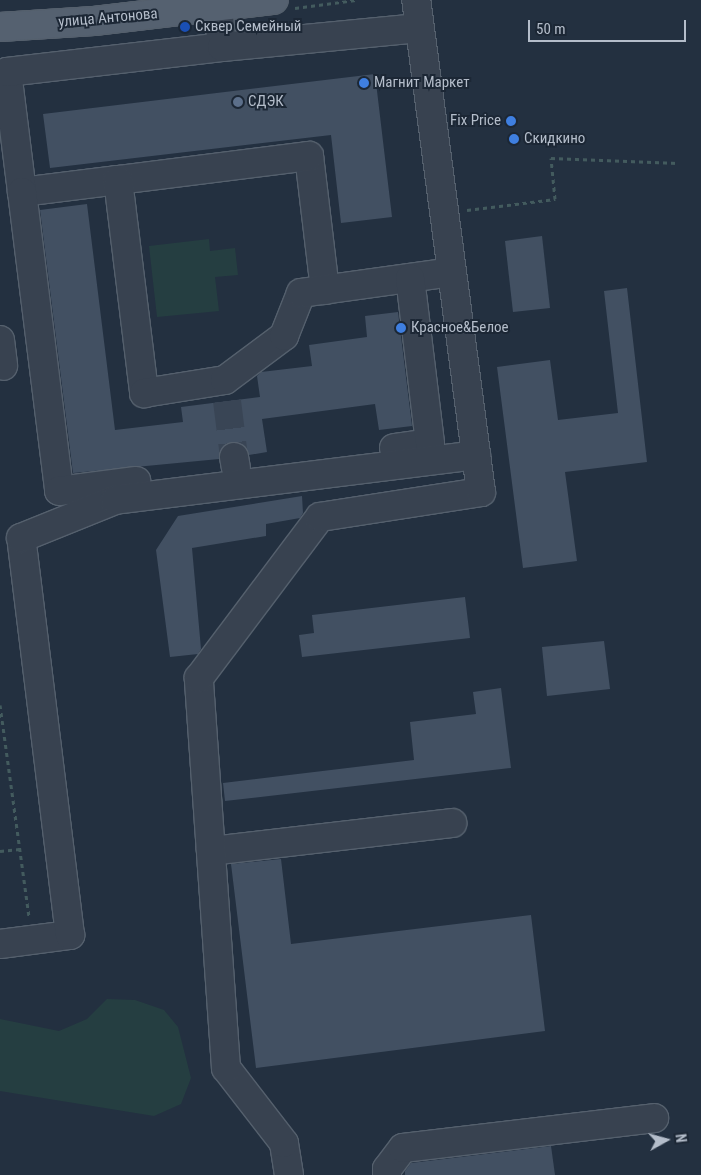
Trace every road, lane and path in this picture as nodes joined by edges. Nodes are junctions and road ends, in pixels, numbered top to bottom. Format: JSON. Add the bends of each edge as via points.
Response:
{"nodes":[{"id":1,"x":274,"y":0,"type":"edge"},
{"id":2,"x":416,"y":0,"type":"edge"},
{"id":3,"x":179,"y":6,"type":"edge"},
{"id":4,"x":218,"y":7,"type":"junction"},
{"id":5,"x":0,"y":27,"type":"edge"},
{"id":6,"x":419,"y":28,"type":"junction"},
{"id":7,"x":222,"y":47,"type":"junction"},
{"id":8,"x":678,"y":163,"type":"dead end"},
{"id":9,"x":118,"y":180,"type":"junction"},
{"id":10,"x":22,"y":192,"type":"junction"},
{"id":11,"x":444,"y":213,"type":"junction"},
{"id":12,"x":452,"y":272,"type":"junction"},
{"id":13,"x":410,"y":278,"type":"junction"},
{"id":14,"x":325,"y":290,"type":"junction"},
{"id":15,"x":0,"y":340,"type":"edge"},
{"id":16,"x":3,"y":366,"type":"dead end"},
{"id":17,"x":476,"y":455,"type":"junction"},
{"id":18,"x":11,"y":543,"type":"edge"},
{"id":19,"x":0,"y":705,"type":"edge"},
{"id":20,"x":452,"y":822,"type":"dead end"},
{"id":21,"x":20,"y":849,"type":"junction"},
{"id":22,"x":211,"y":851,"type":"junction"},
{"id":23,"x":0,"y":852,"type":"edge"},
{"id":24,"x":31,"y":927,"type":"dead end"},
{"id":25,"x":0,"y":944,"type":"edge"},
{"id":26,"x":654,"y":1118,"type":"dead end"},
{"id":27,"x":289,"y":1175,"type":"edge"},
{"id":28,"x":387,"y":1175,"type":"edge"}],
"edges":[{"from":1,"to":4,"type":"main road","name":"улица Антонова"},
{"from":2,"to":6,"type":"lane"},
{"from":3,"to":4,"type":"main road","name":"улица Антонова"},
{"from":3,"to":5,"type":"main road","name":"улица Антонова","via":[[94,21]]},
{"from":4,"to":7,"type":"lane"},
{"from":6,"to":7,"type":"lane"},
{"from":6,"to":11,"type":"lane"},
{"from":7,"to":10,"type":"lane","via":[[7,72]]},
{"from":8,"to":11,"type":"path","via":[[551,158],[555,199]]},
{"from":9,"to":10,"type":"lane"},
{"from":9,"to":14,"type":"lane","via":[[309,156]]},
{"from":9,"to":14,"type":"lane","via":[[144,393],[226,390],[284,336],[301,293]]},
{"from":10,"to":13,"type":"lane","via":[[59,491],[235,462],[430,443]]},
{"from":11,"to":12,"type":"lane"},
{"from":12,"to":13,"type":"lane"},
{"from":12,"to":17,"type":"lane"},
{"from":13,"to":14,"type":"lane"},
{"from":15,"to":16,"type":"lane"},
{"from":17,"to":18,"type":"lane","via":[[115,500]]},
{"from":17,"to":22,"type":"lane","via":[[481,492],[320,517],[199,678]]},
{"from":18,"to":25,"type":"lane","via":[[70,935]]},
{"from":19,"to":21,"type":"path"},
{"from":20,"to":22,"type":"lane"},
{"from":21,"to":23,"type":"path"},
{"from":21,"to":24,"type":"path"},
{"from":22,"to":27,"type":"lane","via":[[226,1068],[284,1143]]},
{"from":26,"to":28,"type":"lane","via":[[403,1148],[387,1169]]}]}
